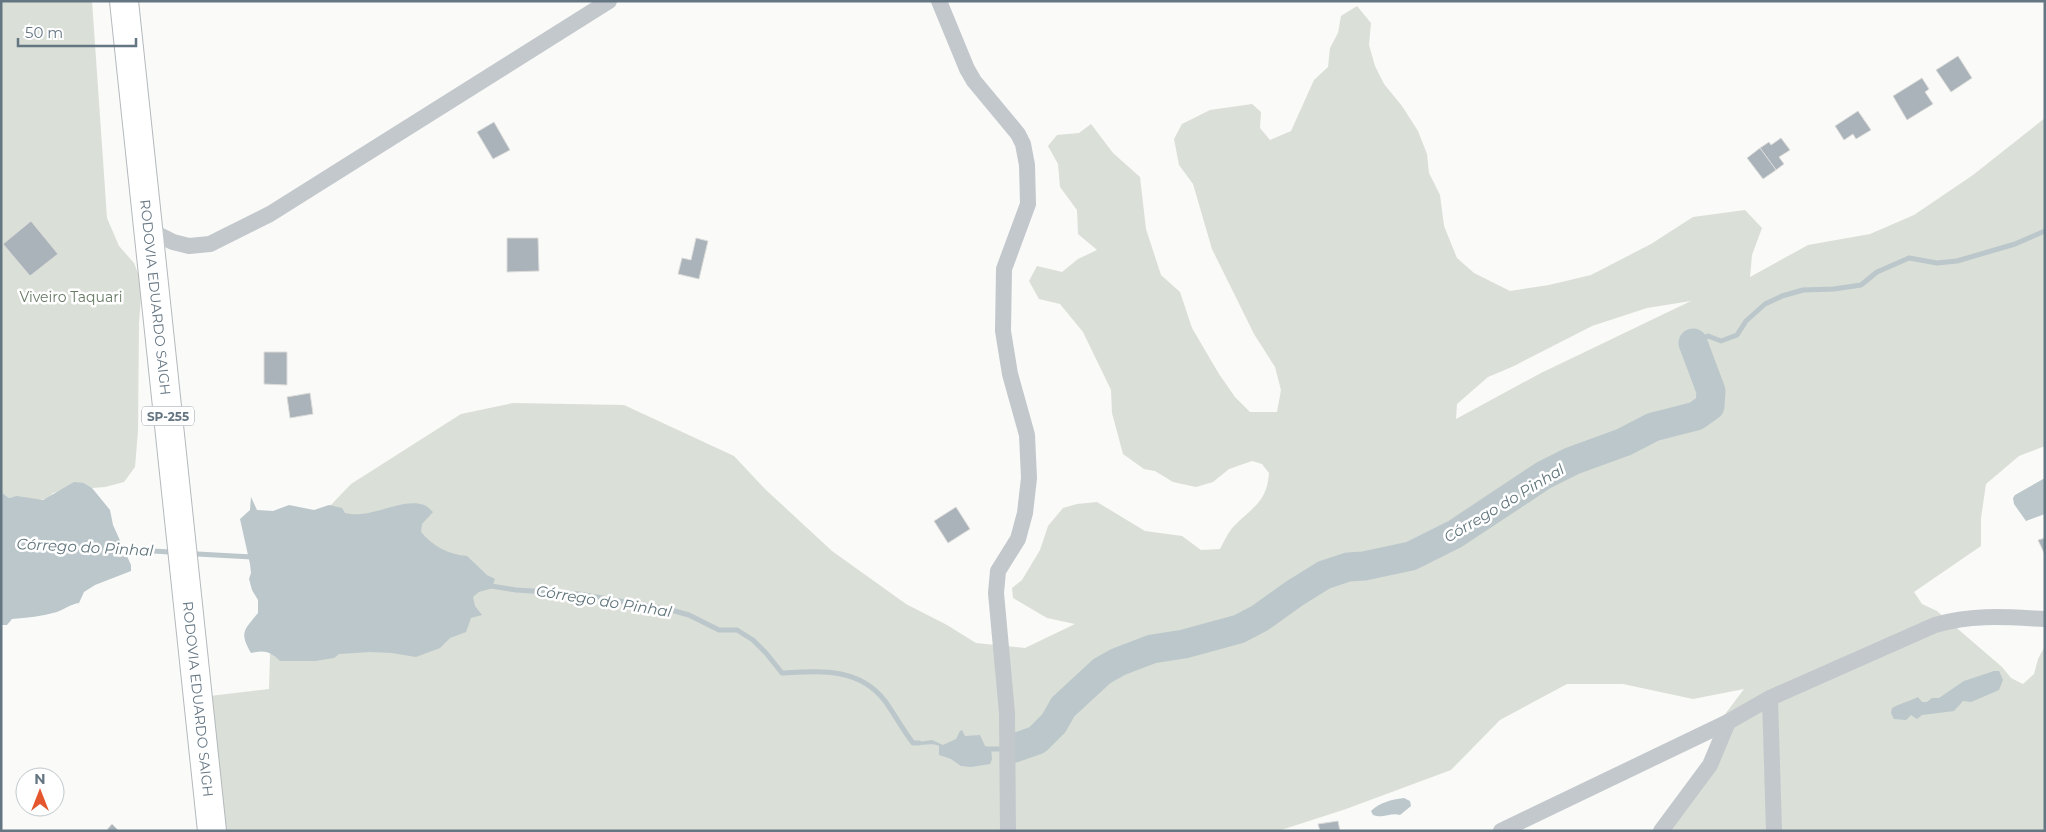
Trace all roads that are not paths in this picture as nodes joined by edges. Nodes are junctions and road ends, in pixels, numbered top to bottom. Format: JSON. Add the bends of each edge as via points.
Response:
{"nodes":[{"id":1,"x":124,"y":1,"type":"edge"},
{"id":2,"x":610,"y":1,"type":"edge"},
{"id":3,"x":939,"y":1,"type":"edge"},
{"id":4,"x":147,"y":229,"type":"junction"},
{"id":5,"x":2045,"y":619,"type":"edge"},
{"id":6,"x":1770,"y":698,"type":"junction"},
{"id":7,"x":1728,"y":722,"type":"junction"},
{"id":8,"x":212,"y":831,"type":"edge"},
{"id":9,"x":1008,"y":831,"type":"edge"},
{"id":10,"x":1500,"y":831,"type":"edge"},
{"id":11,"x":1661,"y":831,"type":"edge"},
{"id":12,"x":1774,"y":831,"type":"edge"}],
"edges":[{"from":1,"to":4,"type":"highway","name":"RODOVIA EDUARDO SAIGH","number":"SP-255"},
{"from":2,"to":4,"type":"street","via":[[270,214],[210,244],[189,246]]},
{"from":3,"to":9,"type":"street","via":[[966,68],[1018,134],[1023,144],[1029,180],[1028,204],[1003,277],[1003,331],[1010,374],[1027,435],[1029,478],[1018,539],[998,571],[996,593],[1007,713]]},
{"from":4,"to":8,"type":"highway","name":"RODOVIA EDUARDO SAIGH","number":"SP-255"},
{"from":5,"to":6,"type":"street","via":[[1980,616],[1935,625]]},
{"from":6,"to":7,"type":"street"},
{"from":6,"to":12,"type":"street"},
{"from":7,"to":10,"type":"street"},
{"from":7,"to":11,"type":"street","via":[[1710,765]]}]}
